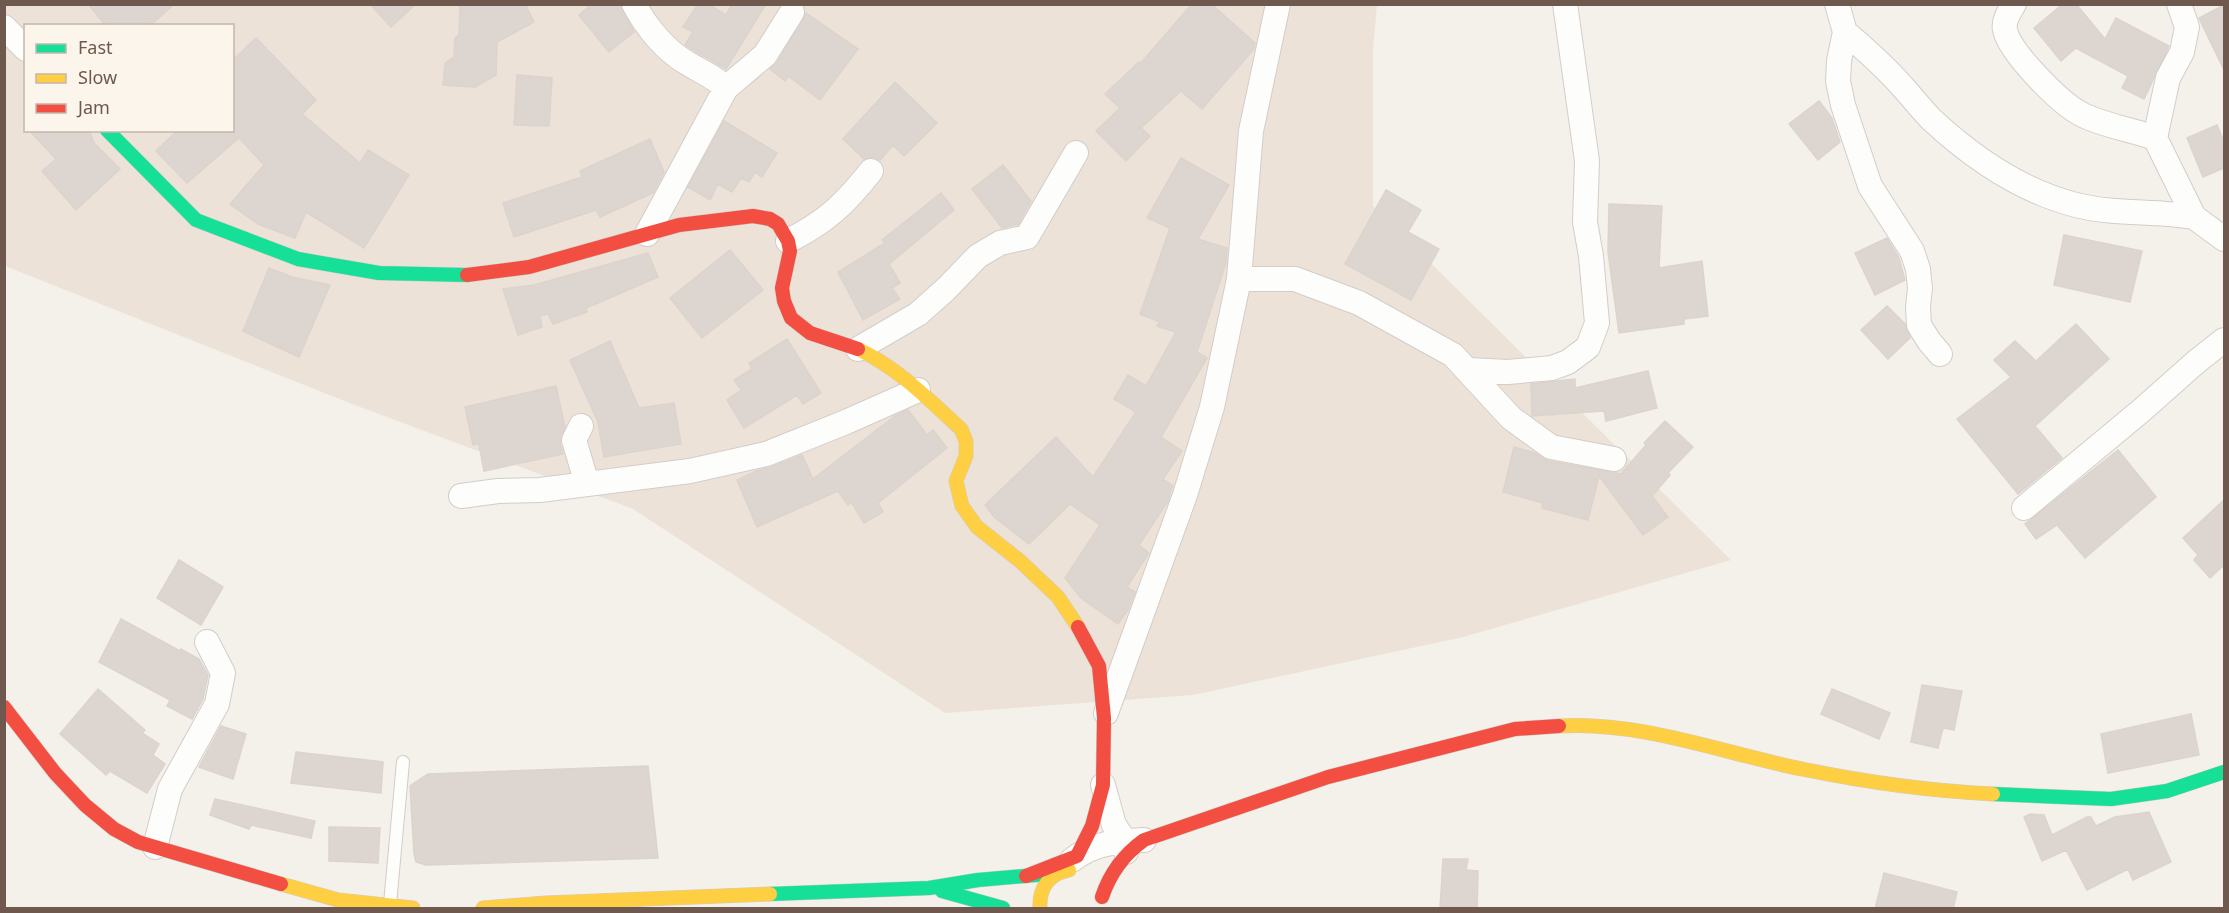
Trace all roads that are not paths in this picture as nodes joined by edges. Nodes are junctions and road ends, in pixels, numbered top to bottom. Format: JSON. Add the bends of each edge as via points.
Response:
{"nodes":[{"id":1,"x":634,"y":4,"type":"edge"},
{"id":2,"x":1278,"y":4,"type":"edge"},
{"id":3,"x":1565,"y":4,"type":"edge"},
{"id":4,"x":1837,"y":4,"type":"edge"},
{"id":5,"x":1990,"y":4,"type":"edge"},
{"id":6,"x":2014,"y":4,"type":"edge"},
{"id":7,"x":2179,"y":4,"type":"edge"},
{"id":8,"x":792,"y":12,"type":"dead end"},
{"id":9,"x":4,"y":27,"type":"edge"},
{"id":10,"x":2005,"y":30,"type":"junction"},
{"id":11,"x":1845,"y":32,"type":"junction"},
{"id":12,"x":24,"y":47,"type":"edge"},
{"id":13,"x":726,"y":88,"type":"junction"},
{"id":14,"x":109,"y":132,"type":"edge"},
{"id":15,"x":2156,"y":138,"type":"junction"},
{"id":16,"x":1076,"y":153,"type":"dead end"},
{"id":17,"x":871,"y":171,"type":"dead end"},
{"id":18,"x":2194,"y":217,"type":"junction"},
{"id":19,"x":647,"y":234,"type":"junction"},
{"id":20,"x":2224,"y":239,"type":"edge"},
{"id":21,"x":788,"y":241,"type":"junction"},
{"id":22,"x":1239,"y":279,"type":"junction"},
{"id":23,"x":2224,"y":340,"type":"edge"},
{"id":24,"x":858,"y":349,"type":"junction"},
{"id":25,"x":1940,"y":354,"type":"dead end"},
{"id":26,"x":1468,"y":370,"type":"junction"},
{"id":27,"x":918,"y":390,"type":"junction"},
{"id":28,"x":582,"y":426,"type":"dead end"},
{"id":29,"x":1614,"y":459,"type":"dead end"},
{"id":30,"x":587,"y":484,"type":"junction"},
{"id":31,"x":461,"y":496,"type":"dead end"},
{"id":32,"x":2024,"y":508,"type":"dead end"},
{"id":33,"x":207,"y":642,"type":"dead end"},
{"id":34,"x":4,"y":706,"type":"edge"},
{"id":35,"x":1104,"y":718,"type":"junction"},
{"id":36,"x":403,"y":762,"type":"dead end"},
{"id":37,"x":2224,"y":772,"type":"edge"},
{"id":38,"x":1103,"y":785,"type":"junction"},
{"id":39,"x":1131,"y":845,"type":"junction"},
{"id":40,"x":155,"y":848,"type":"junction"},
{"id":41,"x":1085,"y":869,"type":"junction"},
{"id":42,"x":1055,"y":874,"type":"junction"},
{"id":43,"x":1026,"y":876,"type":"junction"},
{"id":44,"x":929,"y":888,"type":"junction"},
{"id":45,"x":1104,"y":903,"type":"edge"},
{"id":46,"x":390,"y":906,"type":"junction"},
{"id":47,"x":413,"y":909,"type":"edge"},
{"id":48,"x":483,"y":909,"type":"edge"},
{"id":49,"x":1003,"y":909,"type":"edge"},
{"id":50,"x":1040,"y":909,"type":"edge"}],
"edges":[{"from":1,"to":13,"type":"street","via":[[675,55]]},
{"from":2,"to":22,"type":"street","via":[[1251,130]]},
{"from":3,"to":26,"type":"street","via":[[1587,161],[1586,222],[1597,323],[1588,348],[1552,368]]},
{"from":4,"to":11,"type":"street"},
{"from":5,"to":10,"type":"street"},
{"from":6,"to":10,"type":"street","via":[[2006,17]]},
{"from":7,"to":15,"type":"street","via":[[2187,27],[2182,52],[2168,78]]},
{"from":8,"to":13,"type":"street","via":[[765,55]]},
{"from":9,"to":12,"type":"street"},
{"from":10,"to":15,"type":"street","via":[[2026,65],[2064,103],[2083,115]]},
{"from":11,"to":18,"type":"street","via":[[1872,55],[1930,118],[1990,167],[2020,183],[2077,205],[2115,212]]},
{"from":11,"to":25,"type":"street","via":[[1839,71],[1843,105],[1870,186],[1912,251],[1920,288],[1919,325]]},
{"from":13,"to":19,"type":"street"},
{"from":14,"to":19,"type":"street","via":[[196,220],[298,259],[379,273],[459,276],[529,267]]},
{"from":15,"to":18,"type":"street"},
{"from":16,"to":24,"type":"street","via":[[1027,237],[1000,243],[978,256],[918,314]]},
{"from":17,"to":21,"type":"street","via":[[848,200],[813,228]]},
{"from":18,"to":20,"type":"street"},
{"from":19,"to":21,"type":"street","via":[[679,225],[753,216],[777,224]]},
{"from":21,"to":24,"type":"street","via":[[790,251],[782,288],[791,318],[810,333]]},
{"from":22,"to":26,"type":"street","via":[[1295,279],[1359,303],[1437,346]]},
{"from":22,"to":35,"type":"street","via":[[1212,406],[1185,495]]},
{"from":23,"to":32,"type":"street"},
{"from":24,"to":27,"type":"street","via":[[898,372]]},
{"from":26,"to":29,"type":"street","via":[[1511,418],[1551,447]]},
{"from":27,"to":30,"type":"street","via":[[766,454],[690,471]]},
{"from":27,"to":35,"type":"street","via":[[961,429],[966,441],[966,456],[956,481],[962,506],[977,527],[1058,597],[1084,636],[1099,666]]},
{"from":28,"to":30,"type":"street","via":[[574,440]]},
{"from":30,"to":31,"type":"street"},
{"from":33,"to":40,"type":"street","via":[[223,673],[217,704],[170,789]]},
{"from":34,"to":40,"type":"street","via":[[85,805],[114,829]]},
{"from":35,"to":38,"type":"street"},
{"from":36,"to":46,"type":"lane"},
{"from":37,"to":39,"type":"street","via":[[2167,791],[2111,799],[1945,792],[1802,769],[1652,733],[1610,727],[1515,729],[1328,777]]},
{"from":38,"to":39,"type":"street","via":[[1114,825]]},
{"from":38,"to":41,"type":"street"},
{"from":39,"to":41,"type":"street","via":[[1096,846]]},
{"from":39,"to":45,"type":"street","via":[[1107,881]]},
{"from":40,"to":46,"type":"street","via":[[338,900]]},
{"from":41,"to":42,"type":"street"},
{"from":41,"to":43,"type":"street"},
{"from":41,"to":45,"type":"street","via":[[1099,887]]},
{"from":42,"to":43,"type":"street"},
{"from":42,"to":50,"type":"street","via":[[1041,889]]},
{"from":43,"to":44,"type":"street"},
{"from":44,"to":48,"type":"street","via":[[546,903]]},
{"from":44,"to":49,"type":"street"},
{"from":46,"to":47,"type":"street"}]}
